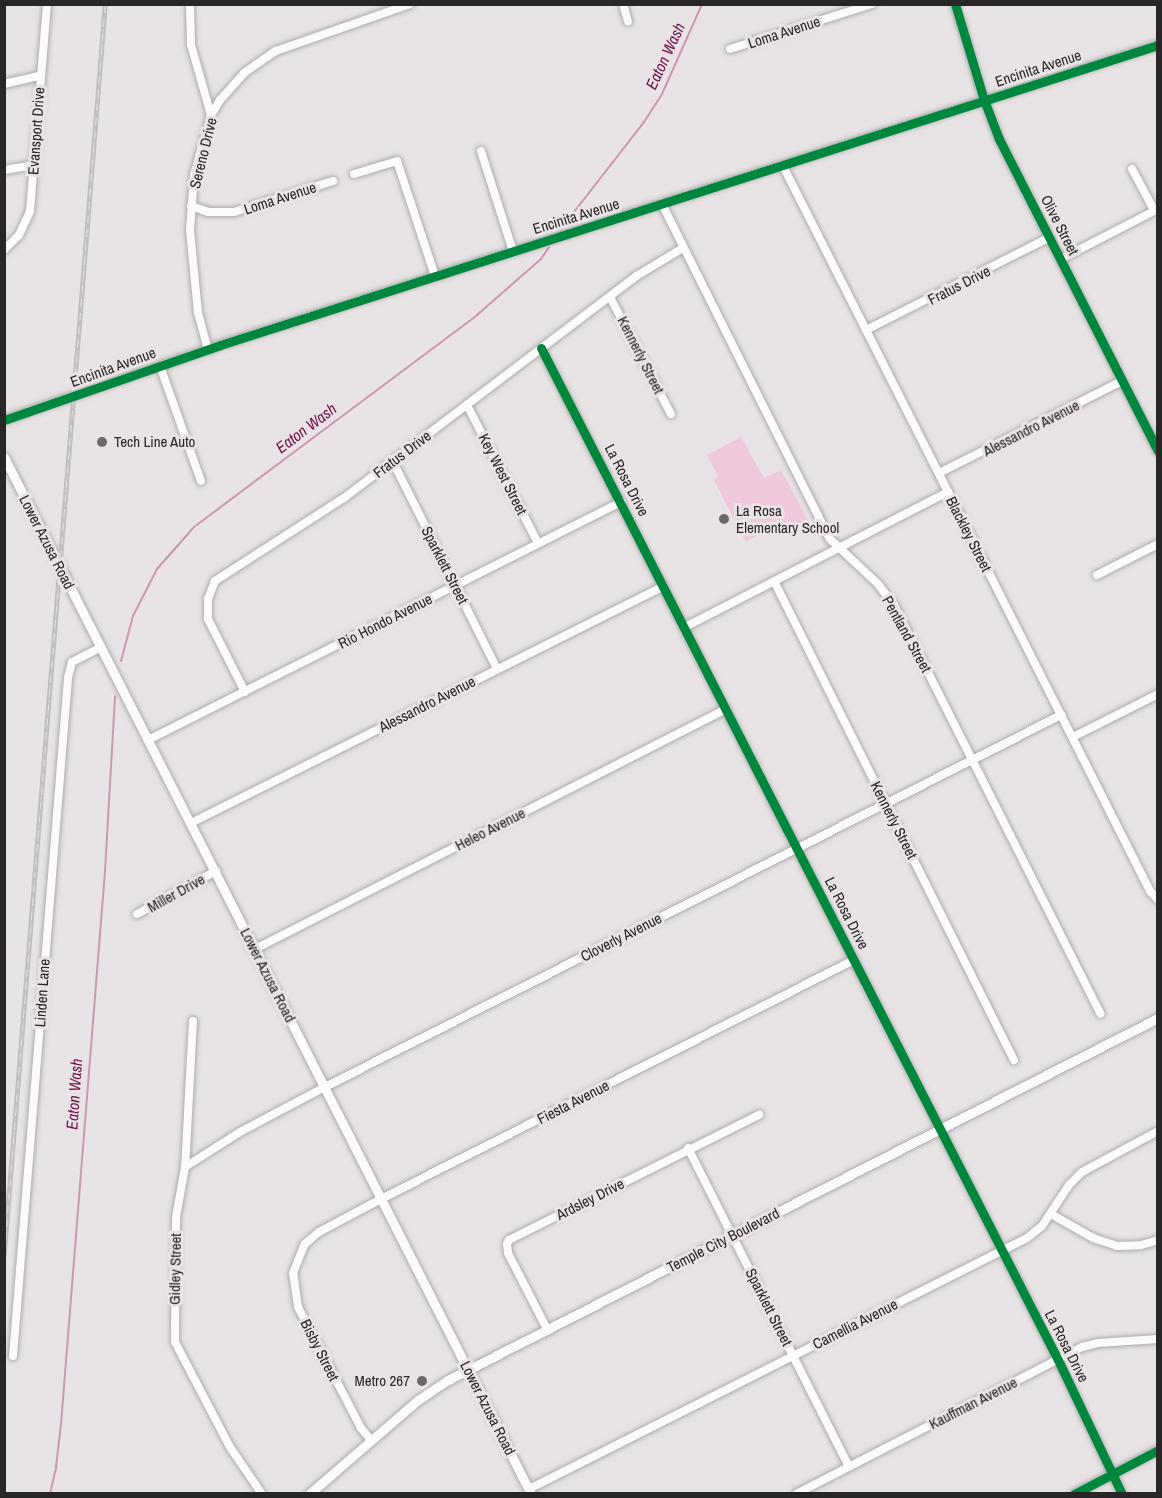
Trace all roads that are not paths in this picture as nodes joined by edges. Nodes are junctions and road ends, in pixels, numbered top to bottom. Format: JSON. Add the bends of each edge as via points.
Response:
{"nodes":[{"id":1,"x":48,"y":4,"type":"edge"},
{"id":2,"x":190,"y":4,"type":"edge"},
{"id":3,"x":410,"y":4,"type":"edge"},
{"id":4,"x":623,"y":4,"type":"edge"},
{"id":5,"x":872,"y":4,"type":"edge"},
{"id":6,"x":955,"y":4,"type":"edge"},
{"id":7,"x":628,"y":21,"type":"dead end"},
{"id":8,"x":1158,"y":45,"type":"edge"},
{"id":9,"x":730,"y":50,"type":"dead end"},
{"id":10,"x":40,"y":76,"type":"junction"},
{"id":11,"x":4,"y":84,"type":"edge"},
{"id":12,"x":984,"y":100,"type":"junction"},
{"id":13,"x":211,"y":115,"type":"junction"},
{"id":14,"x":481,"y":151,"type":"dead end"},
{"id":15,"x":34,"y":165,"type":"junction"},
{"id":16,"x":783,"y":165,"type":"junction"},
{"id":17,"x":1132,"y":169,"type":"dead end"},
{"id":18,"x":4,"y":170,"type":"edge"},
{"id":19,"x":354,"y":174,"type":"dead end"},
{"id":20,"x":333,"y":181,"type":"dead end"},
{"id":21,"x":662,"y":204,"type":"junction"},
{"id":22,"x":191,"y":206,"type":"junction"},
{"id":23,"x":1156,"y":209,"type":"edge"},
{"id":24,"x":1050,"y":237,"type":"junction"},
{"id":25,"x":683,"y":248,"type":"junction"},
{"id":26,"x":4,"y":250,"type":"edge"},
{"id":27,"x":513,"y":251,"type":"junction"},
{"id":28,"x":1061,"y":259,"type":"junction"},
{"id":29,"x":435,"y":276,"type":"junction"},
{"id":30,"x":610,"y":297,"type":"junction"},
{"id":31,"x":866,"y":330,"type":"junction"},
{"id":32,"x":541,"y":348,"type":"junction"},
{"id":33,"x":208,"y":350,"type":"junction"},
{"id":34,"x":160,"y":366,"type":"junction"},
{"id":35,"x":1122,"y":381,"type":"junction"},
{"id":36,"x":467,"y":405,"type":"junction"},
{"id":37,"x":671,"y":414,"type":"dead end"},
{"id":38,"x":4,"y":420,"type":"edge"},
{"id":39,"x":1158,"y":451,"type":"edge"},
{"id":40,"x":4,"y":457,"type":"edge"},
{"id":41,"x":393,"y":462,"type":"junction"},
{"id":42,"x":939,"y":473,"type":"junction"},
{"id":43,"x":201,"y":481,"type":"dead end"},
{"id":44,"x":948,"y":492,"type":"junction"},
{"id":45,"x":621,"y":502,"type":"junction"},
{"id":46,"x":538,"y":543,"type":"junction"},
{"id":47,"x":1158,"y":544,"type":"edge"},
{"id":48,"x":838,"y":548,"type":"junction"},
{"id":49,"x":1097,"y":575,"type":"dead end"},
{"id":50,"x":774,"y":581,"type":"junction"},
{"id":51,"x":455,"y":585,"type":"junction"},
{"id":52,"x":664,"y":586,"type":"junction"},
{"id":53,"x":685,"y":627,"type":"junction"},
{"id":54,"x":101,"y":647,"type":"junction"},
{"id":55,"x":497,"y":669,"type":"junction"},
{"id":56,"x":245,"y":692,"type":"junction"},
{"id":57,"x":1158,"y":694,"type":"edge"},
{"id":58,"x":726,"y":709,"type":"junction"},
{"id":59,"x":1061,"y":715,"type":"junction"},
{"id":60,"x":1073,"y":737,"type":"junction"},
{"id":61,"x":148,"y":740,"type":"junction"},
{"id":62,"x":972,"y":760,"type":"junction"},
{"id":63,"x":886,"y":804,"type":"junction"},
{"id":64,"x":191,"y":823,"type":"junction"},
{"id":65,"x":798,"y":849,"type":"junction"},
{"id":66,"x":216,"y":871,"type":"junction"},
{"id":67,"x":1158,"y":900,"type":"edge"},
{"id":68,"x":137,"y":914,"type":"dead end"},
{"id":69,"x":255,"y":949,"type":"junction"},
{"id":70,"x":854,"y":960,"type":"junction"},
{"id":71,"x":1101,"y":1014,"type":"dead end"},
{"id":72,"x":1158,"y":1018,"type":"edge"},
{"id":73,"x":193,"y":1021,"type":"dead end"},
{"id":74,"x":1014,"y":1060,"type":"dead end"},
{"id":75,"x":325,"y":1087,"type":"junction"},
{"id":76,"x":759,"y":1115,"type":"dead end"},
{"id":77,"x":941,"y":1130,"type":"junction"},
{"id":78,"x":1158,"y":1131,"type":"edge"},
{"id":79,"x":688,"y":1148,"type":"junction"},
{"id":80,"x":185,"y":1167,"type":"junction"},
{"id":81,"x":381,"y":1199,"type":"junction"},
{"id":82,"x":1051,"y":1214,"type":"junction"},
{"id":83,"x":730,"y":1235,"type":"junction"},
{"id":84,"x":1158,"y":1240,"type":"edge"},
{"id":85,"x":1000,"y":1250,"type":"junction"},
{"id":86,"x":300,"y":1253,"type":"joint"},
{"id":87,"x":547,"y":1329,"type":"junction"},
{"id":88,"x":1158,"y":1340,"type":"edge"},
{"id":89,"x":793,"y":1354,"type":"junction"},
{"id":90,"x":13,"y":1356,"type":"dead end"},
{"id":91,"x":1058,"y":1360,"type":"junction"},
{"id":92,"x":469,"y":1369,"type":"junction"},
{"id":93,"x":371,"y":1440,"type":"junction"},
{"id":94,"x":1158,"y":1450,"type":"edge"},
{"id":95,"x":849,"y":1467,"type":"junction"},
{"id":96,"x":1113,"y":1473,"type":"junction"},
{"id":97,"x":530,"y":1491,"type":"edge"},
{"id":98,"x":262,"y":1494,"type":"edge"},
{"id":99,"x":309,"y":1494,"type":"edge"},
{"id":100,"x":796,"y":1494,"type":"edge"},
{"id":101,"x":1074,"y":1494,"type":"edge"},
{"id":102,"x":1122,"y":1494,"type":"edge"}],
"edges":[{"from":1,"to":10,"type":"street","name":"Evansport Drive"},
{"from":2,"to":13,"type":"street","via":[[190,45]]},
{"from":3,"to":13,"type":"street","name":"Sereno Drive","via":[[276,51],[244,73]]},
{"from":4,"to":7,"type":"street"},
{"from":5,"to":9,"type":"street","name":"Loma Avenue"},
{"from":6,"to":12,"type":"street","name":"Olive Street"},
{"from":8,"to":12,"type":"street","name":"Encinita Avenue"},
{"from":10,"to":11,"type":"street"},
{"from":10,"to":15,"type":"street","name":"Evansport Drive"},
{"from":12,"to":16,"type":"street","name":"Encinita Avenue"},
{"from":12,"to":24,"type":"street","name":"Olive Street","via":[[999,139]]},
{"from":13,"to":22,"type":"street","name":"Sereno Drive","via":[[194,175]]},
{"from":14,"to":27,"type":"street"},
{"from":15,"to":18,"type":"street"},
{"from":15,"to":26,"type":"street","name":"Evansport Drive","via":[[26,224]]},
{"from":16,"to":21,"type":"street","name":"Encinita Avenue"},
{"from":16,"to":31,"type":"street","name":"Blackley Street"},
{"from":17,"to":23,"type":"street"},
{"from":19,"to":29,"type":"street","via":[[397,161]]},
{"from":20,"to":22,"type":"street","name":"Loma Avenue","via":[[234,212],[207,212]]},
{"from":21,"to":25,"type":"street","name":"Pentland Street"},
{"from":21,"to":27,"type":"street","name":"Encinita Avenue"},
{"from":22,"to":33,"type":"street","name":"Sereno Drive","via":[[193,283]]},
{"from":23,"to":28,"type":"street"},
{"from":24,"to":28,"type":"street","name":"Olive Street"},
{"from":24,"to":31,"type":"street","name":"Fratus Drive"},
{"from":25,"to":30,"type":"street","name":"Fratus Drive"},
{"from":25,"to":48,"type":"street","name":"Pentland Street","via":[[804,489]]},
{"from":27,"to":29,"type":"street","name":"Encinita Avenue"},
{"from":28,"to":35,"type":"street","name":"Olive Street"},
{"from":29,"to":33,"type":"street","name":"Encinita Avenue"},
{"from":30,"to":32,"type":"street","name":"Fratus Drive"},
{"from":30,"to":37,"type":"street","name":"Kennerly Street"},
{"from":31,"to":42,"type":"street","name":"Blackley Street"},
{"from":32,"to":36,"type":"street","name":"Fratus Drive"},
{"from":32,"to":45,"type":"street","name":"La Rosa Drive"},
{"from":33,"to":34,"type":"street","name":"Encinita Avenue"},
{"from":34,"to":38,"type":"street","name":"Encinita Avenue"},
{"from":34,"to":43,"type":"street"},
{"from":35,"to":39,"type":"street","name":"Olive Street"},
{"from":35,"to":42,"type":"street","name":"Alessandro Avenue"},
{"from":36,"to":41,"type":"street","name":"Fratus Drive"},
{"from":36,"to":46,"type":"street","name":"Key West Street"},
{"from":40,"to":54,"type":"main road","name":"Lower Azusa Road"},
{"from":41,"to":51,"type":"street","name":"Sparklett Street"},
{"from":41,"to":56,"type":"street","name":"Fratus Drive","via":[[321,514],[215,581],[208,599],[208,619]]},
{"from":42,"to":44,"type":"street","name":"Blackley Street"},
{"from":44,"to":48,"type":"street"},
{"from":44,"to":59,"type":"street","name":"Blackley Street"},
{"from":45,"to":46,"type":"street","name":"Rio Hondo Avenue"},
{"from":45,"to":52,"type":"street","name":"La Rosa Drive"},
{"from":46,"to":51,"type":"street","name":"Rio Hondo Avenue"},
{"from":47,"to":49,"type":"street"},
{"from":48,"to":50,"type":"street"},
{"from":48,"to":62,"type":"street","name":"Pentland Street","via":[[878,584],[894,605]]},
{"from":50,"to":53,"type":"street"},
{"from":50,"to":63,"type":"street","name":"Kennerly Street"},
{"from":51,"to":55,"type":"street","name":"Sparklett Street"},
{"from":51,"to":56,"type":"street","name":"Rio Hondo Avenue"},
{"from":52,"to":53,"type":"street","name":"La Rosa Drive"},
{"from":52,"to":55,"type":"street","name":"Alessandro Avenue"},
{"from":53,"to":58,"type":"street","name":"La Rosa Drive"},
{"from":54,"to":61,"type":"main road","name":"Lower Azusa Road"},
{"from":54,"to":90,"type":"street","name":"Linden Lane","via":[[72,662],[68,678]]},
{"from":55,"to":64,"type":"street","name":"Alessandro Avenue"},
{"from":56,"to":61,"type":"street","name":"Rio Hondo Avenue"},
{"from":57,"to":60,"type":"street"},
{"from":58,"to":65,"type":"street","name":"La Rosa Drive"},
{"from":58,"to":69,"type":"street","name":"Heleo Avenue"},
{"from":59,"to":60,"type":"street","name":"Blackley Street"},
{"from":59,"to":62,"type":"street","name":"Cloverly Avenue"},
{"from":60,"to":67,"type":"street","name":"Blackley Street"},
{"from":61,"to":64,"type":"main road","name":"Lower Azusa Road"},
{"from":62,"to":63,"type":"street","name":"Cloverly Avenue"},
{"from":62,"to":71,"type":"street","name":"Pentland Street"},
{"from":63,"to":65,"type":"street","name":"Cloverly Avenue"},
{"from":63,"to":74,"type":"street","name":"Kennerly Street"},
{"from":64,"to":66,"type":"main road","name":"Lower Azusa Road"},
{"from":65,"to":70,"type":"street","name":"La Rosa Drive"},
{"from":65,"to":75,"type":"street","name":"Cloverly Avenue"},
{"from":66,"to":68,"type":"street","name":"Miller Drive"},
{"from":66,"to":69,"type":"main road","name":"Lower Azusa Road"},
{"from":69,"to":75,"type":"main road","name":"Lower Azusa Road"},
{"from":70,"to":77,"type":"street","name":"La Rosa Drive"},
{"from":70,"to":81,"type":"street","name":"Fiesta Avenue"},
{"from":72,"to":77,"type":"main road","name":"Temple City Boulevard"},
{"from":73,"to":80,"type":"street","name":"Gidley Street"},
{"from":75,"to":80,"type":"street","name":"Cloverly Avenue","via":[[240,1132]]},
{"from":75,"to":81,"type":"main road","name":"Lower Azusa Road"},
{"from":76,"to":79,"type":"street","name":"Ardsley Drive"},
{"from":77,"to":83,"type":"main road","name":"Temple City Boulevard"},
{"from":77,"to":85,"type":"street","name":"La Rosa Drive"},
{"from":78,"to":82,"type":"street","name":"Camellia Avenue","via":[[1082,1172]]},
{"from":79,"to":83,"type":"street","name":"Sparklett Street"},
{"from":79,"to":87,"type":"street","name":"Ardsley Drive","via":[[509,1240],[506,1249]]},
{"from":80,"to":98,"type":"street","name":"Gidley Street","via":[[176,1217],[175,1342],[230,1447]]},
{"from":81,"to":86,"type":"street","name":"Fiesta Avenue","via":[[319,1232]]},
{"from":81,"to":92,"type":"main road","name":"Lower Azusa Road"},
{"from":82,"to":84,"type":"street","via":[[1093,1238],[1117,1246]]},
{"from":82,"to":85,"type":"street","name":"Camellia Avenue","via":[[1027,1238]]},
{"from":83,"to":87,"type":"main road","name":"Temple City Boulevard"},
{"from":83,"to":89,"type":"street","name":"Sparklett Street"},
{"from":85,"to":89,"type":"street","name":"Camellia Avenue"},
{"from":85,"to":91,"type":"street","name":"La Rosa Drive"},
{"from":86,"to":93,"type":"street","name":"Bisby Street","via":[[293,1273],[298,1307],[360,1428]]},
{"from":87,"to":92,"type":"main road","name":"Temple City Boulevard"},
{"from":88,"to":91,"type":"street","name":"Kauffman Avenue","via":[[1098,1343]]},
{"from":89,"to":95,"type":"street","name":"Sparklett Street"},
{"from":89,"to":97,"type":"street","name":"Camellia Avenue"},
{"from":91,"to":95,"type":"street","name":"Kauffman Avenue"},
{"from":91,"to":96,"type":"street","name":"La Rosa Drive"},
{"from":92,"to":93,"type":"main road","name":"Temple City Boulevard","via":[[425,1394]]},
{"from":92,"to":97,"type":"main road","name":"Lower Azusa Road"},
{"from":93,"to":99,"type":"main road","name":"Temple City Boulevard"},
{"from":94,"to":96,"type":"street"},
{"from":95,"to":100,"type":"street","name":"Kauffman Avenue"},
{"from":96,"to":101,"type":"street"},
{"from":96,"to":102,"type":"street","name":"La Rosa Drive"}]}
